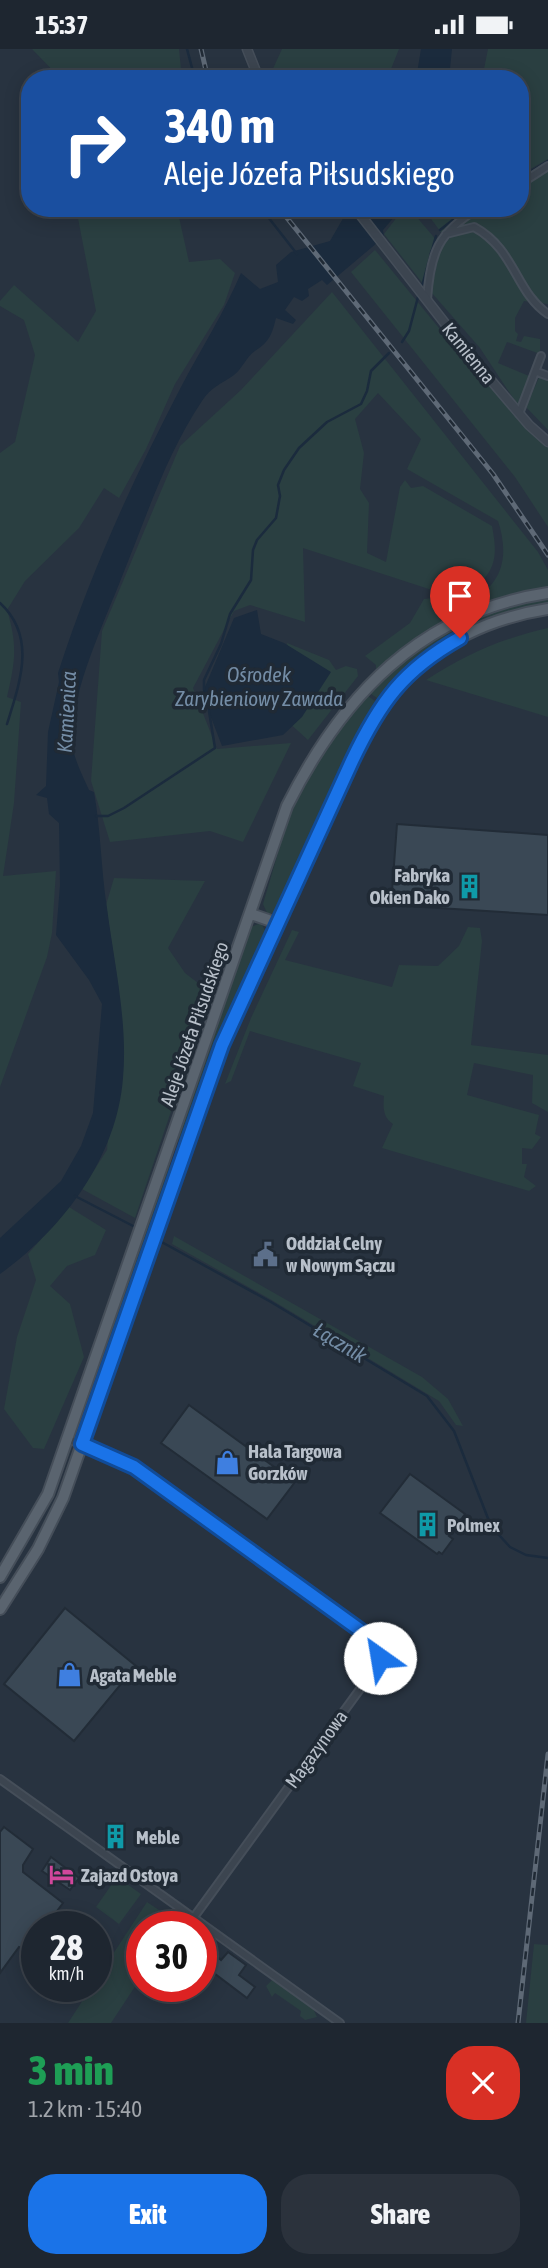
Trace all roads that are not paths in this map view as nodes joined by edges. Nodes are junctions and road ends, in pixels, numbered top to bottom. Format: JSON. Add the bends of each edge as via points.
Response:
{"nodes":[{"id":1,"x":247,"y":49,"type":"edge"},
{"id":2,"x":255,"y":70,"type":"edge"},
{"id":3,"x":548,"y":166,"type":"edge"},
{"id":4,"x":529,"y":178,"type":"edge"},
{"id":5,"x":362,"y":217,"type":"edge"},
{"id":6,"x":463,"y":217,"type":"edge"},
{"id":7,"x":446,"y":234,"type":"junction"},
{"id":8,"x":427,"y":300,"type":"junction"},
{"id":9,"x":548,"y":314,"type":"edge"},
{"id":10,"x":541,"y":356,"type":"dead end"},
{"id":11,"x":537,"y":372,"type":"junction"},
{"id":12,"x":548,"y":376,"type":"edge"},
{"id":13,"x":519,"y":414,"type":"junction"},
{"id":14,"x":548,"y":442,"type":"edge"},
{"id":15,"x":548,"y":593,"type":"edge"},
{"id":16,"x":548,"y":609,"type":"edge"},
{"id":17,"x":251,"y":914,"type":"junction"},
{"id":18,"x":277,"y":923,"type":"junction"},
{"id":19,"x":82,"y":1398,"type":"junction"},
{"id":20,"x":96,"y":1403,"type":"junction"},
{"id":21,"x":68,"y":1439,"type":"junction"},
{"id":22,"x":82,"y":1444,"type":"junction"},
{"id":23,"x":0,"y":1577,"type":"edge"},
{"id":24,"x":0,"y":1609,"type":"edge"},
{"id":25,"x":0,"y":1779,"type":"edge"},
{"id":26,"x":186,"y":1911,"type":"edge"},
{"id":27,"x":198,"y":1911,"type":"edge"},
{"id":28,"x":217,"y":1934,"type":"edge"},
{"id":29,"x":340,"y":2023,"type":"edge"}],
"edges":[{"from":1,"to":2,"type":"street"},
{"from":3,"to":4,"type":"street"},
{"from":5,"to":8,"type":"street","name":"Kamienna"},
{"from":6,"to":7,"type":"street"},
{"from":7,"to":8,"type":"street","via":[[435,251]]},
{"from":7,"to":9,"type":"street","via":[[474,227],[484,233],[504,251],[538,308]]},
{"from":8,"to":13,"type":"street","name":"Kamienna"},
{"from":10,"to":11,"type":"street"},
{"from":11,"to":12,"type":"street"},
{"from":11,"to":13,"type":"street"},
{"from":13,"to":14,"type":"street","name":"Kamienna"},
{"from":15,"to":17,"type":"main road","name":"Aleje Józefa Piłsudskiego","via":[[500,603],[442,630],[395,661],[363,691],[326,736],[302,776]]},
{"from":16,"to":18,"type":"main road","name":"Aleje Józefa Piłsudskiego","via":[[504,619],[460,638],[421,662],[396,685],[369,725]]},
{"from":17,"to":18,"type":"main road"},
{"from":17,"to":19,"type":"main road","name":"Aleje Józefa Piłsudskiego"},
{"from":18,"to":20,"type":"main road","name":"Aleje Józefa Piłsudskiego","via":[[222,1045]]},
{"from":19,"to":20,"type":"main road"},
{"from":19,"to":21,"type":"main road","name":"Aleje Józefa Piłsudskiego"},
{"from":20,"to":22,"type":"main road","name":"Aleje Józefa Piłsudskiego"},
{"from":21,"to":22,"type":"street","name":"Magazynowa"},
{"from":21,"to":23,"type":"main road","name":"Aleje Józefa Piłsudskiego","via":[[48,1494]]},
{"from":22,"to":24,"type":"main road","name":"Aleje Józefa Piłsudskiego","via":[[44,1537]]},
{"from":22,"to":27,"type":"street","name":"Magazynowa","via":[[134,1467],[382,1650],[363,1685]]},
{"from":25,"to":26,"type":"street"},
{"from":28,"to":29,"type":"street"}]}
